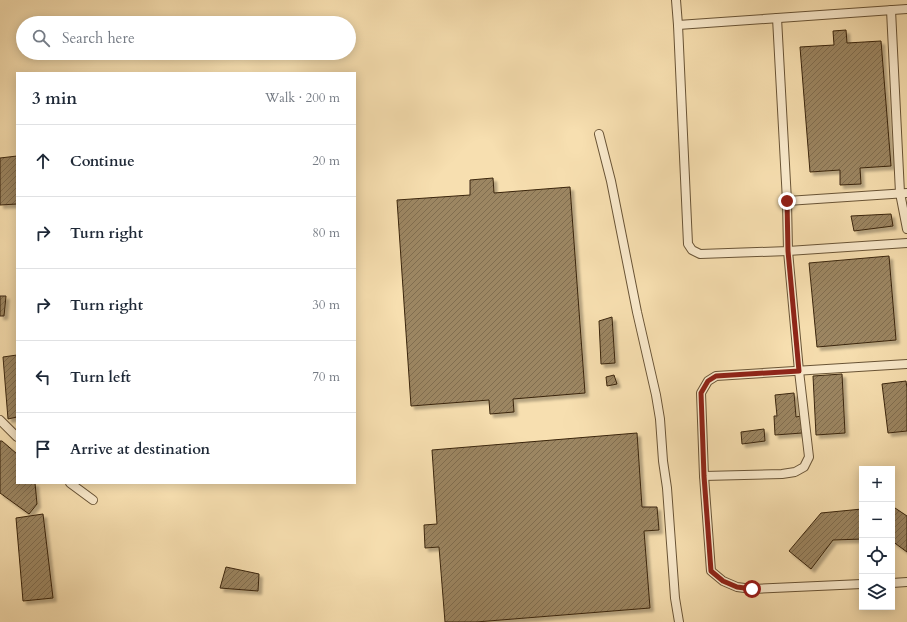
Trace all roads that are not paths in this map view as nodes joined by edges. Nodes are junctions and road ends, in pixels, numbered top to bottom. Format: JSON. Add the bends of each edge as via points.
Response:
{"nodes":[{"id":1,"x":676,"y":0,"type":"edge"},
{"id":2,"x":907,"y":9,"type":"edge"},
{"id":3,"x":891,"y":10,"type":"junction"},
{"id":4,"x":777,"y":18,"type":"junction"},
{"id":5,"x":678,"y":25,"type":"junction"},
{"id":6,"x":599,"y":134,"type":"dead end"},
{"id":7,"x":904,"y":193,"type":"edge"},
{"id":8,"x":787,"y":201,"type":"junction"},
{"id":9,"x":907,"y":229,"type":"edge"},
{"id":10,"x":907,"y":242,"type":"edge"},
{"id":11,"x":788,"y":251,"type":"junction"},
{"id":12,"x":907,"y":364,"type":"edge"},
{"id":13,"x":799,"y":371,"type":"junction"},
{"id":14,"x":0,"y":420,"type":"edge"},
{"id":15,"x":16,"y":436,"type":"edge"},
{"id":16,"x":704,"y":476,"type":"junction"},
{"id":17,"x":71,"y":484,"type":"edge"},
{"id":18,"x":93,"y":500,"type":"dead end"},
{"id":19,"x":907,"y":582,"type":"edge"},
{"id":20,"x":895,"y":583,"type":"edge"},
{"id":21,"x":859,"y":584,"type":"edge"},
{"id":22,"x":679,"y":622,"type":"edge"}],
"edges":[{"from":1,"to":5,"type":"lane"},
{"from":2,"to":3,"type":"lane"},
{"from":3,"to":4,"type":"lane"},
{"from":3,"to":7,"type":"lane"},
{"from":4,"to":5,"type":"lane"},
{"from":4,"to":8,"type":"lane"},
{"from":5,"to":11,"type":"lane","via":[[688,244],[692,250],[700,254]]},
{"from":6,"to":22,"type":"lane","via":[[660,419]]},
{"from":7,"to":8,"type":"lane"},
{"from":7,"to":9,"type":"lane"},
{"from":8,"to":11,"type":"lane"},
{"from":10,"to":11,"type":"lane"},
{"from":11,"to":13,"type":"lane"},
{"from":12,"to":13,"type":"lane"},
{"from":13,"to":16,"type":"lane","via":[[716,376],[708,381],[701,393]]},
{"from":13,"to":16,"type":"lane","via":[[809,457],[804,467],[795,472],[782,474]]},
{"from":14,"to":15,"type":"lane"},
{"from":16,"to":21,"type":"lane","via":[[711,571],[723,581],[737,587],[752,589]]},
{"from":17,"to":18,"type":"lane"},
{"from":19,"to":20,"type":"lane"}]}
